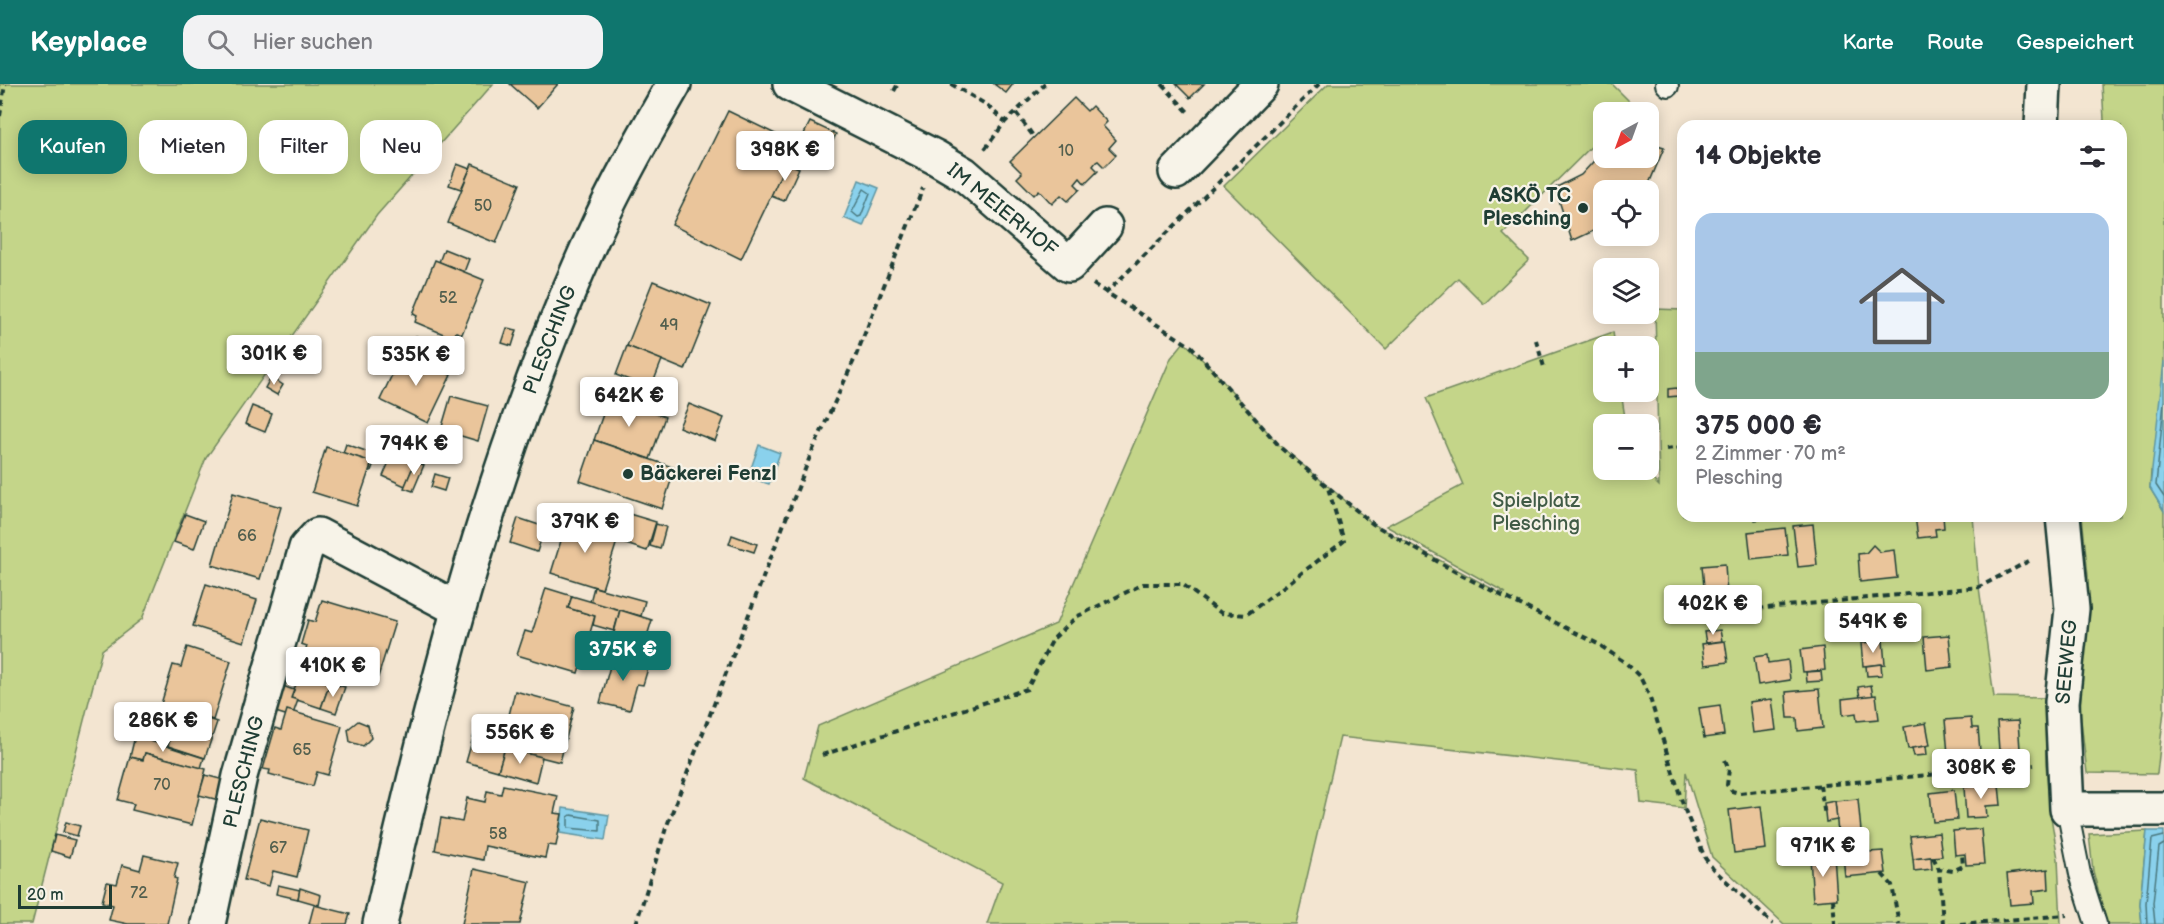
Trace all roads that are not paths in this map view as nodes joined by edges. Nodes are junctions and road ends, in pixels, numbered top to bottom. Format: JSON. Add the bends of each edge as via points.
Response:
{"nodes":[{"id":1,"x":674,"y":84,"type":"edge"},
{"id":2,"x":790,"y":84,"type":"edge"},
{"id":3,"x":1261,"y":84,"type":"edge"},
{"id":4,"x":2044,"y":84,"type":"edge"},
{"id":5,"x":2042,"y":120,"type":"edge"},
{"id":6,"x":1176,"y":172,"type":"dead end"},
{"id":7,"x":1106,"y":226,"type":"dead end"},
{"id":8,"x":2064,"y":522,"type":"edge"},
{"id":9,"x":458,"y":609,"type":"junction"},
{"id":10,"x":2067,"y":809,"type":"junction"},
{"id":11,"x":2164,"y":809,"type":"edge"},
{"id":12,"x":2094,"y":917,"type":"edge"},
{"id":13,"x":208,"y":924,"type":"edge"},
{"id":14,"x":380,"y":924,"type":"edge"}],
"edges":[{"from":1,"to":9,"type":"street","name":"PLESCHING","via":[[618,183],[550,336],[502,468]]},
{"from":2,"to":7,"type":"street","name":"IM MEIERHOF","via":[[964,174],[1069,265]]},
{"from":3,"to":6,"type":"street"},
{"from":4,"to":5,"type":"street"},
{"from":8,"to":10,"type":"street","name":"SEEWEG","via":[[2072,609],[2062,702]]},
{"from":9,"to":13,"type":"street","name":"PLESCHING","via":[[318,536],[306,548],[240,776]]},
{"from":9,"to":14,"type":"street","name":"PLESCHING"},
{"from":10,"to":11,"type":"street"},
{"from":10,"to":12,"type":"lane","name":"SEEWEG"}]}
